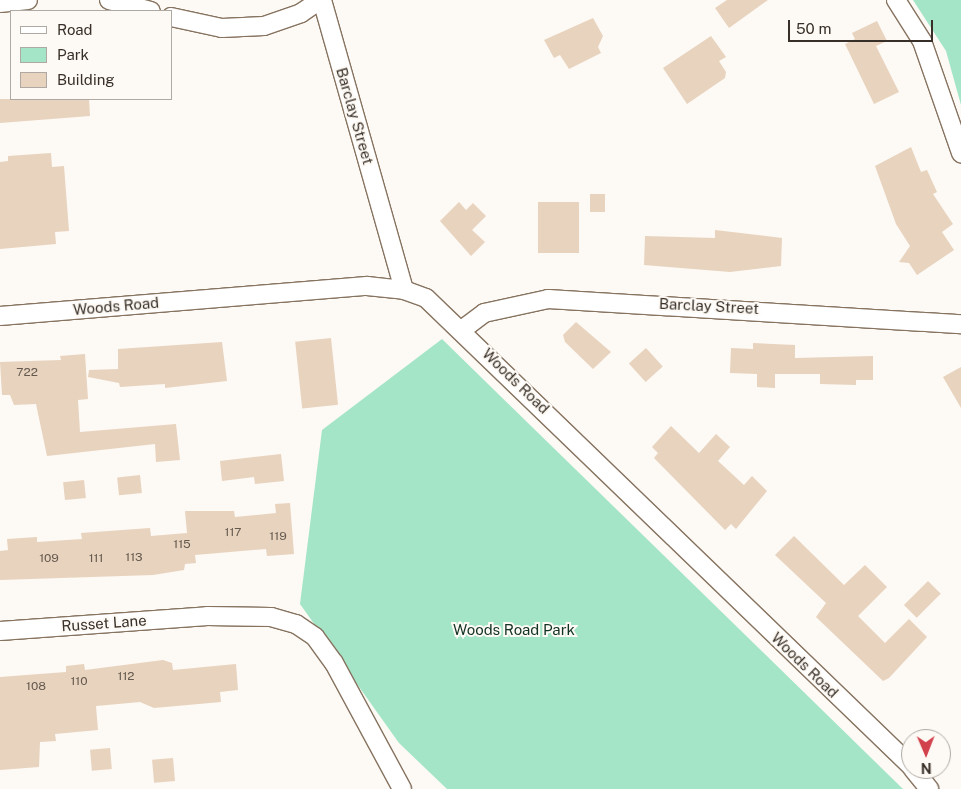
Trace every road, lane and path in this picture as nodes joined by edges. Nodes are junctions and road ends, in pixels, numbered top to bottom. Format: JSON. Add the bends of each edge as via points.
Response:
{"nodes":[{"id":1,"x":28,"y":0,"type":"edge"},
{"id":2,"x":109,"y":0,"type":"edge"},
{"id":3,"x":321,"y":0,"type":"edge"},
{"id":4,"x":896,"y":0,"type":"edge"},
{"id":5,"x":0,"y":3,"type":"edge"},
{"id":6,"x":147,"y":10,"type":"edge"},
{"id":7,"x":172,"y":17,"type":"edge"},
{"id":8,"x":961,"y":153,"type":"edge"},
{"id":9,"x":404,"y":290,"type":"junction"},
{"id":10,"x":0,"y":316,"type":"edge"},
{"id":11,"x":961,"y":324,"type":"edge"},
{"id":12,"x":463,"y":329,"type":"junction"},
{"id":13,"x":0,"y":631,"type":"edge"},
{"id":14,"x":901,"y":757,"type":"edge"},
{"id":15,"x":921,"y":779,"type":"edge"},
{"id":16,"x":402,"y":789,"type":"edge"},
{"id":17,"x":929,"y":789,"type":"edge"}],
"edges":[{"from":1,"to":5,"type":"street"},
{"from":2,"to":6,"type":"street"},
{"from":3,"to":7,"type":"street","via":[[301,13],[264,26],[222,28]]},
{"from":3,"to":9,"type":"street","name":"Barclay Street"},
{"from":4,"to":8,"type":"street","via":[[922,41]]},
{"from":9,"to":10,"type":"street","name":"Woods Road","via":[[367,286]]},
{"from":9,"to":12,"type":"street","name":"Woods Road","via":[[426,298]]},
{"from":11,"to":12,"type":"street","name":"Barclay Street","via":[[548,299],[484,313]]},
{"from":12,"to":14,"type":"street","name":"Woods Road"},
{"from":13,"to":16,"type":"street","name":"Russet Lane","via":[[208,616],[271,617],[296,624],[315,636],[334,663]]},
{"from":15,"to":17,"type":"street","name":"Woods Road"}]}
